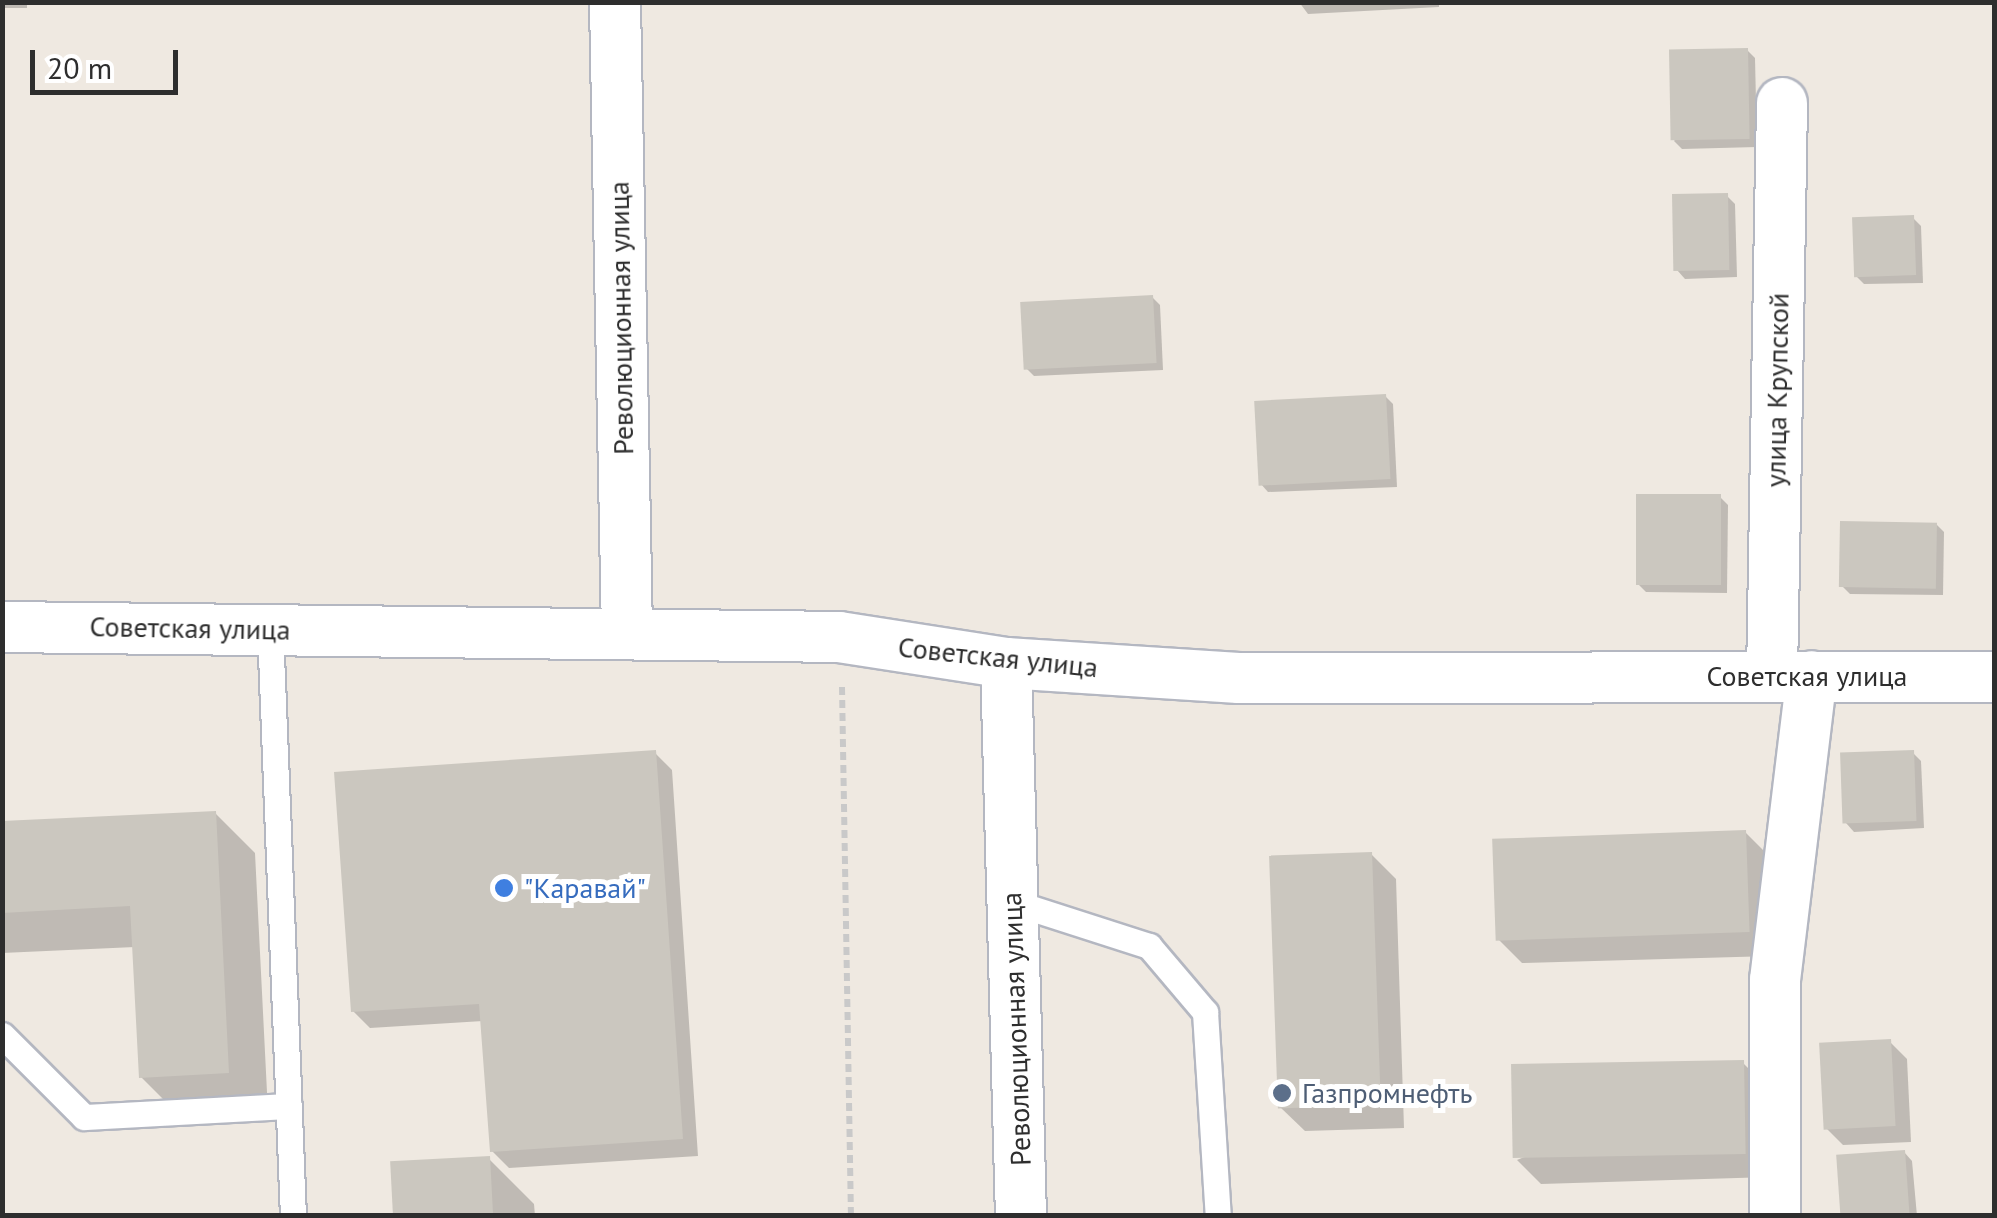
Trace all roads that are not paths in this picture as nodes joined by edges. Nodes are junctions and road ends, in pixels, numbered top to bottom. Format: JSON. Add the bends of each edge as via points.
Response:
{"nodes":[{"id":1,"x":615,"y":2,"type":"edge"},
{"id":2,"x":1782,"y":103,"type":"dead end"},
{"id":3,"x":2,"y":627,"type":"edge"},
{"id":4,"x":270,"y":629,"type":"junction"},
{"id":5,"x":627,"y":633,"type":"junction"},
{"id":6,"x":1006,"y":663,"type":"junction"},
{"id":7,"x":1792,"y":676,"type":"junction"},
{"id":8,"x":1994,"y":676,"type":"edge"},
{"id":9,"x":1012,"y":902,"type":"junction"},
{"id":10,"x":2,"y":1035,"type":"edge"},
{"id":11,"x":289,"y":1106,"type":"junction"},
{"id":12,"x":294,"y":1216,"type":"edge"},
{"id":13,"x":1021,"y":1216,"type":"edge"},
{"id":14,"x":1218,"y":1216,"type":"edge"},
{"id":15,"x":1775,"y":1216,"type":"edge"}],
"edges":[{"from":1,"to":5,"type":"street","name":"Революционная улица"},
{"from":2,"to":7,"type":"street","name":"улица Крупской"},
{"from":3,"to":4,"type":"street","name":"Советская улица"},
{"from":4,"to":5,"type":"street","name":"Советская улица"},
{"from":4,"to":11,"type":"lane"},
{"from":5,"to":6,"type":"street","name":"Советская улица","via":[[839,637]]},
{"from":6,"to":7,"type":"street","name":"Советская улица","via":[[1238,678]]},
{"from":6,"to":9,"type":"street","name":"Революционная улица"},
{"from":7,"to":8,"type":"street","name":"Советская улица"},
{"from":7,"to":15,"type":"street","name":"улица Крупской","via":[[1775,980]]},
{"from":9,"to":13,"type":"street","name":"Революционная улица"},
{"from":9,"to":14,"type":"lane","via":[[1149,946],[1205,1012]]},
{"from":10,"to":11,"type":"lane","via":[[84,1117]]},
{"from":11,"to":12,"type":"lane"}]}
